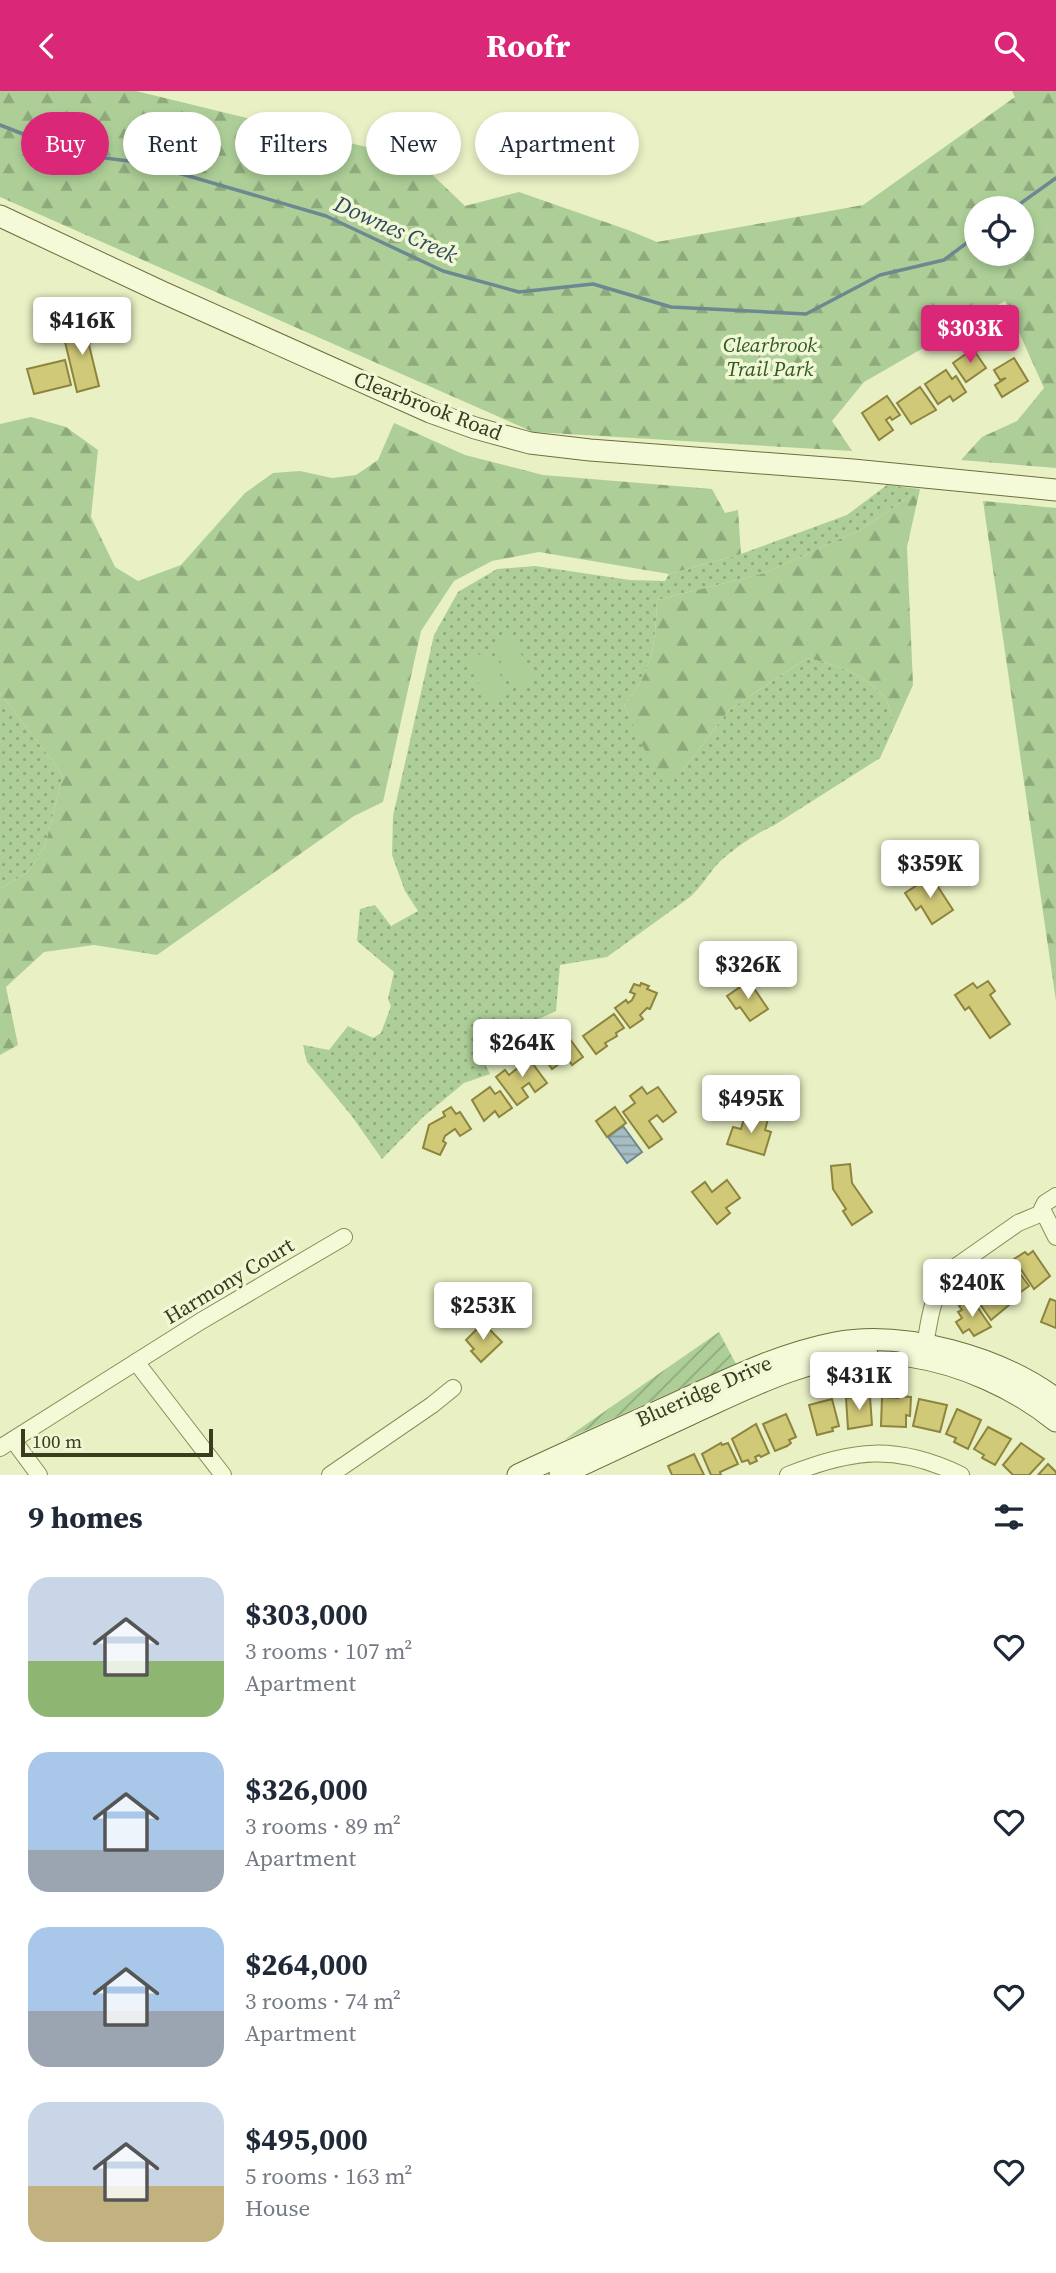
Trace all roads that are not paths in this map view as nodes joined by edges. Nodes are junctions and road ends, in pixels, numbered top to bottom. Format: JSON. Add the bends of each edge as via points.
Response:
{"nodes":[{"id":1,"x":0,"y":216,"type":"edge"},
{"id":2,"x":1056,"y":490,"type":"edge"},
{"id":3,"x":1056,"y":1196,"type":"edge"},
{"id":4,"x":1042,"y":1213,"type":"junction"},
{"id":5,"x":344,"y":1237,"type":"dead end"},
{"id":6,"x":1056,"y":1237,"type":"edge"},
{"id":7,"x":925,"y":1351,"type":"junction"},
{"id":8,"x":136,"y":1362,"type":"junction"},
{"id":9,"x":453,"y":1388,"type":"dead end"},
{"id":10,"x":1056,"y":1399,"type":"edge"},
{"id":11,"x":1056,"y":1421,"type":"edge"},
{"id":12,"x":7,"y":1444,"type":"edge"},
{"id":13,"x":39,"y":1475,"type":"edge"},
{"id":14,"x":223,"y":1475,"type":"edge"},
{"id":15,"x":330,"y":1475,"type":"edge"},
{"id":16,"x":518,"y":1475,"type":"edge"},
{"id":17,"x":560,"y":1475,"type":"edge"},
{"id":18,"x":788,"y":1475,"type":"edge"},
{"id":19,"x":961,"y":1475,"type":"edge"}],
"edges":[{"from":1,"to":2,"type":"street","name":"Clearbrook Road","via":[[430,412],[530,443]]},
{"from":3,"to":4,"type":"street","via":[[1045,1203]]},
{"from":4,"to":6,"type":"street"},
{"from":4,"to":7,"type":"street","via":[[1018,1223],[948,1272],[940,1283]]},
{"from":5,"to":8,"type":"street","name":"Harmony Court"},
{"from":7,"to":10,"type":"street","name":"Blueridge Drive","via":[[975,1358]]},
{"from":7,"to":11,"type":"street","name":"Blueridge Drive","via":[[1010,1391]]},
{"from":7,"to":16,"type":"street","name":"Blueridge Drive","via":[[887,1341],[837,1343],[786,1356]]},
{"from":7,"to":17,"type":"street","name":"Blueridge Drive","via":[[848,1355],[809,1365],[749,1387]]},
{"from":8,"to":12,"type":"street","name":"Harmony Court"},
{"from":8,"to":14,"type":"street"},
{"from":9,"to":15,"type":"street"},
{"from":12,"to":13,"type":"street"},
{"from":18,"to":19,"type":"street","via":[[818,1463],[881,1453],[910,1455]]}]}
